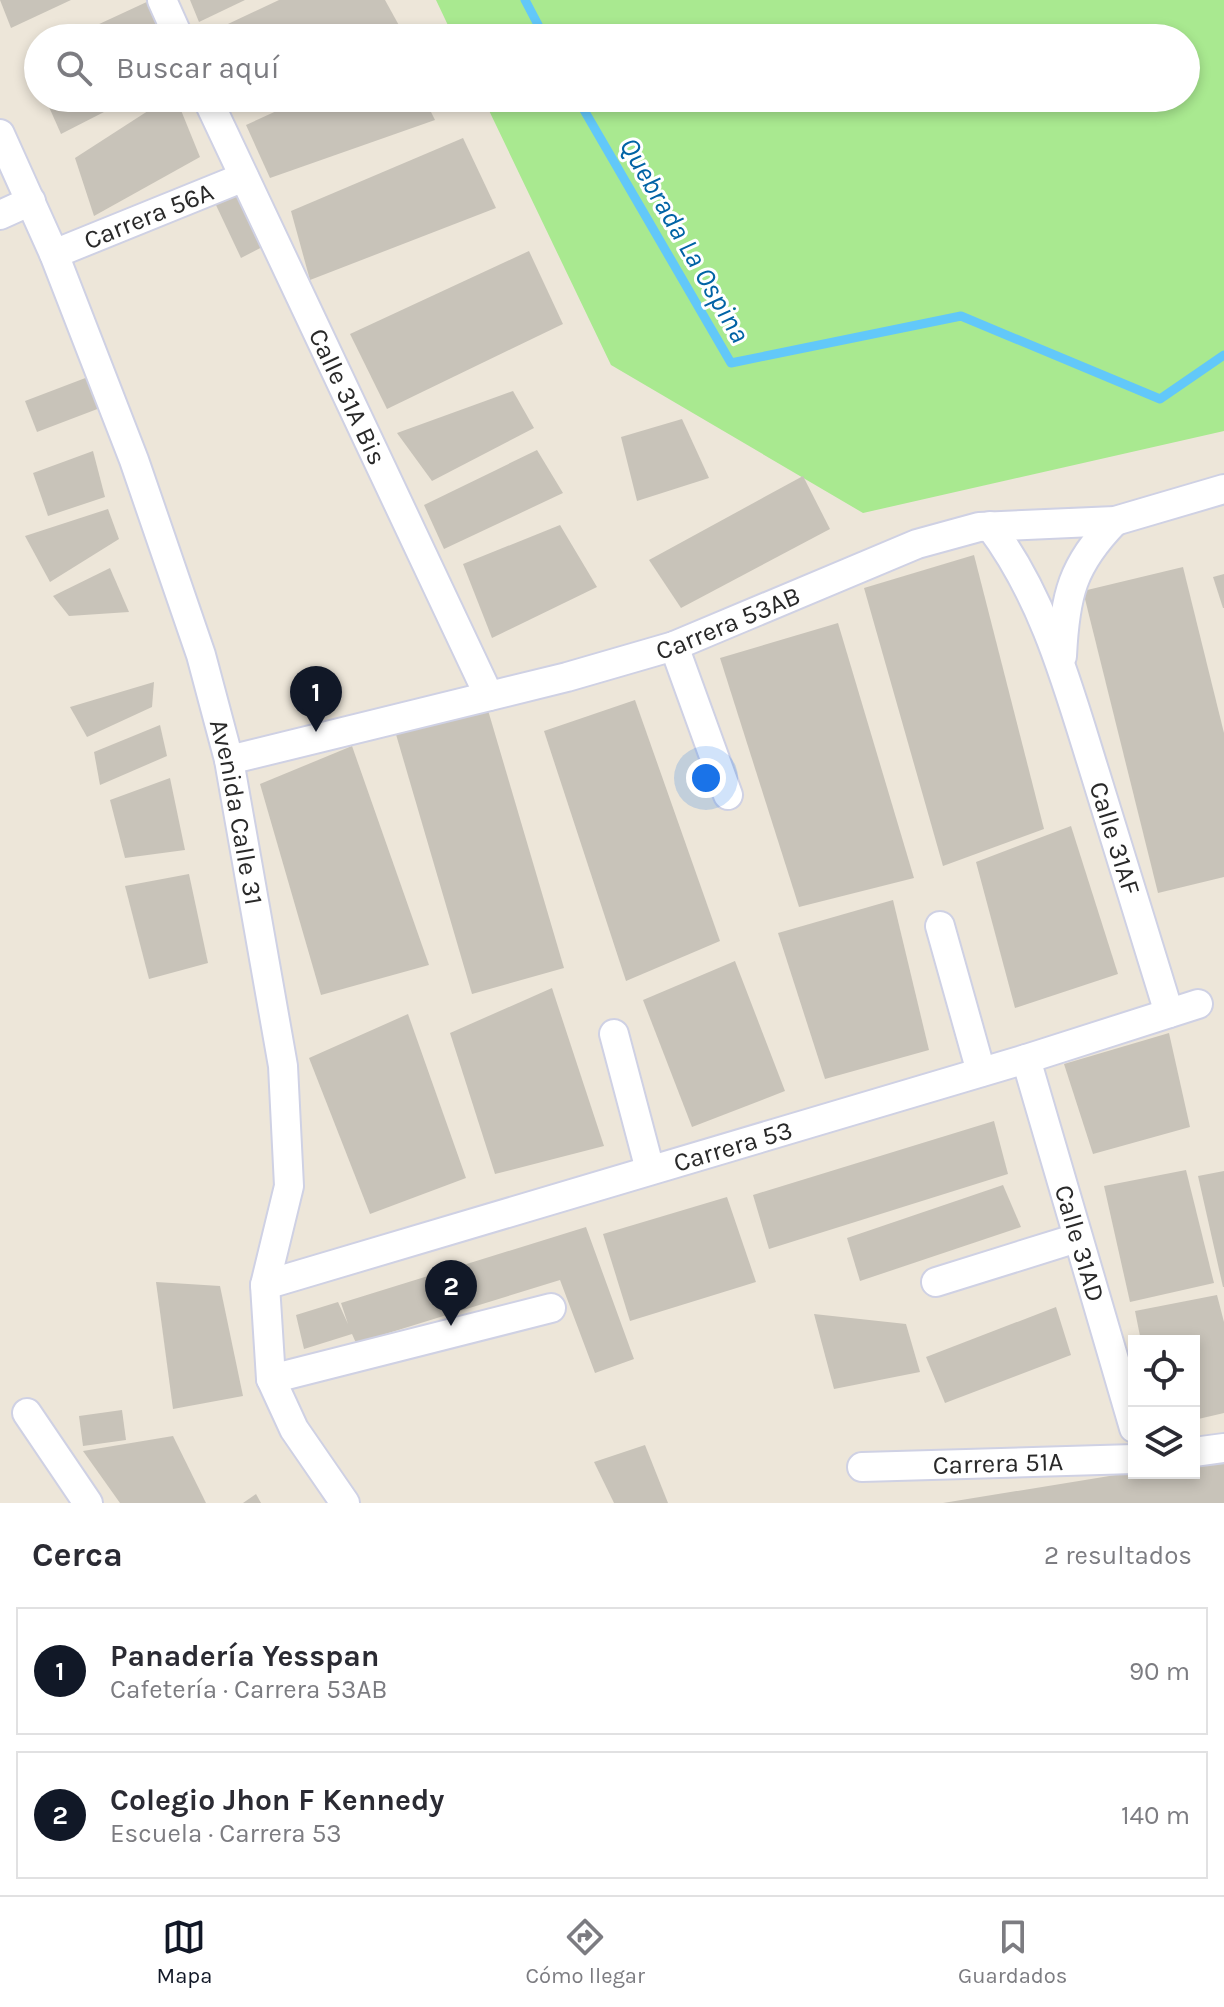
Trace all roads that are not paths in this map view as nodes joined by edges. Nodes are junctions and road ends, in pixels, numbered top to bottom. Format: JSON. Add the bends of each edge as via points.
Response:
{"nodes":[{"id":1,"x":162,"y":0,"type":"edge"},
{"id":2,"x":173,"y":24,"type":"edge"},
{"id":3,"x":214,"y":112,"type":"edge"},
{"id":4,"x":0,"y":134,"type":"edge"},
{"id":5,"x":244,"y":177,"type":"junction"},
{"id":6,"x":31,"y":201,"type":"junction"},
{"id":7,"x":0,"y":215,"type":"edge"},
{"id":8,"x":54,"y":254,"type":"junction"},
{"id":9,"x":1224,"y":489,"type":"edge"},
{"id":10,"x":1115,"y":521,"type":"junction"},
{"id":11,"x":990,"y":526,"type":"junction"},
{"id":12,"x":674,"y":646,"type":"junction"},
{"id":13,"x":1061,"y":665,"type":"junction"},
{"id":14,"x":489,"y":696,"type":"junction"},
{"id":15,"x":229,"y":760,"type":"junction"},
{"id":16,"x":728,"y":795,"type":"dead end"},
{"id":17,"x":940,"y":926,"type":"dead end"},
{"id":18,"x":1198,"y":1004,"type":"dead end"},
{"id":19,"x":1169,"y":1013,"type":"junction"},
{"id":20,"x":614,"y":1034,"type":"dead end"},
{"id":21,"x":1026,"y":1059,"type":"junction"},
{"id":22,"x":981,"y":1072,"type":"junction"},
{"id":23,"x":650,"y":1170,"type":"junction"},
{"id":24,"x":1077,"y":1238,"type":"junction"},
{"id":25,"x":936,"y":1282,"type":"dead end"},
{"id":26,"x":265,"y":1285,"type":"junction"},
{"id":27,"x":551,"y":1308,"type":"dead end"},
{"id":28,"x":271,"y":1379,"type":"junction"},
{"id":29,"x":1128,"y":1408,"type":"edge"},
{"id":30,"x":27,"y":1413,"type":"dead end"},
{"id":31,"x":1224,"y":1448,"type":"edge"},
{"id":32,"x":1200,"y":1451,"type":"edge"},
{"id":33,"x":1128,"y":1459,"type":"edge"},
{"id":34,"x":862,"y":1467,"type":"dead end"},
{"id":35,"x":88,"y":1503,"type":"edge"},
{"id":36,"x":345,"y":1503,"type":"edge"}],
"edges":[{"from":1,"to":2,"type":"street"},
{"from":3,"to":5,"type":"street","name":"Calle 31A Bis"},
{"from":4,"to":6,"type":"street","name":"Avenida Calle 31"},
{"from":5,"to":8,"type":"street","name":"Carrera 56A"},
{"from":5,"to":14,"type":"street","name":"Calle 31A Bis"},
{"from":6,"to":7,"type":"street"},
{"from":6,"to":8,"type":"street","name":"Avenida Calle 31"},
{"from":8,"to":15,"type":"street","name":"Avenida Calle 31","via":[[140,475],[201,655]]},
{"from":9,"to":10,"type":"street","name":"Carrera 53AB"},
{"from":10,"to":11,"type":"street","name":"Carrera 53AB"},
{"from":10,"to":13,"type":"street","name":"Calle 31AF","via":[[1077,570],[1064,614]]},
{"from":11,"to":12,"type":"street","name":"Carrera 53AB","via":[[917,544]]},
{"from":11,"to":13,"type":"street","name":"Calle 31AF","via":[[1034,596]]},
{"from":12,"to":14,"type":"street","name":"Carrera 53AB"},
{"from":12,"to":16,"type":"street"},
{"from":13,"to":19,"type":"street","name":"Calle 31AF"},
{"from":14,"to":15,"type":"street","name":"Carrera 53AB"},
{"from":15,"to":26,"type":"street","name":"Avenida Calle 31","via":[[283,1066],[289,1186]]},
{"from":17,"to":22,"type":"street"},
{"from":18,"to":19,"type":"street","name":"Carrera 53"},
{"from":19,"to":21,"type":"street","name":"Carrera 53"},
{"from":20,"to":23,"type":"street"},
{"from":21,"to":22,"type":"street","name":"Carrera 53"},
{"from":21,"to":24,"type":"street","name":"Calle 31AD"},
{"from":22,"to":23,"type":"street","name":"Carrera 53"},
{"from":23,"to":26,"type":"street","name":"Carrera 53"},
{"from":24,"to":25,"type":"street"},
{"from":24,"to":29,"type":"street","name":"Calle 31AD"},
{"from":26,"to":28,"type":"street","name":"Avenida Calle 31"},
{"from":27,"to":28,"type":"street"},
{"from":28,"to":36,"type":"street","name":"Avenida Calle 31","via":[[294,1429]]},
{"from":30,"to":35,"type":"street"},
{"from":31,"to":32,"type":"street"},
{"from":33,"to":34,"type":"street","name":"Carrera 51A"}]}
